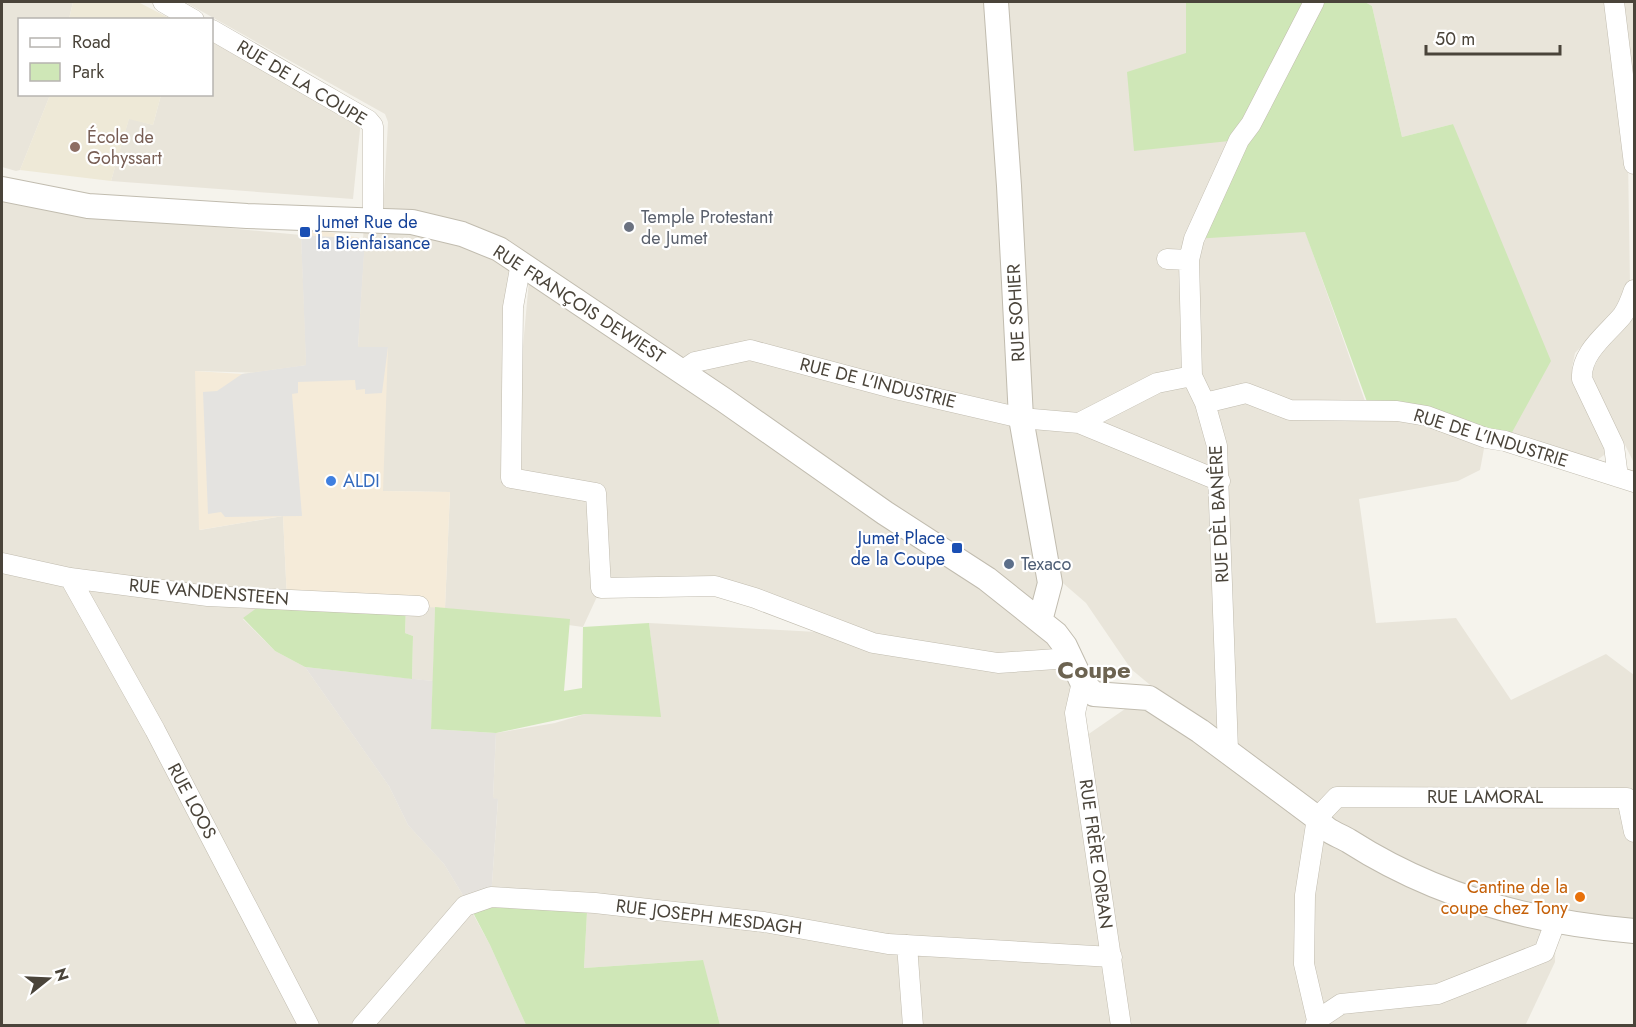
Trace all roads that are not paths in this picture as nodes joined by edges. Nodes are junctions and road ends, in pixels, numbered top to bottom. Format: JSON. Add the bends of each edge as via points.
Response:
{"nodes":[{"id":1,"x":163,"y":2,"type":"edge"},
{"id":2,"x":996,"y":2,"type":"edge"},
{"id":3,"x":1314,"y":2,"type":"edge"},
{"id":4,"x":1614,"y":2,"type":"edge"},
{"id":5,"x":191,"y":18,"type":"edge"},
{"id":6,"x":213,"y":31,"type":"edge"},
{"id":7,"x":1635,"y":164,"type":"edge"},
{"id":8,"x":2,"y":189,"type":"edge"},
{"id":9,"x":373,"y":220,"type":"junction"},
{"id":10,"x":1167,"y":259,"type":"dead end"},
{"id":11,"x":1189,"y":260,"type":"junction"},
{"id":12,"x":521,"y":263,"type":"junction"},
{"id":13,"x":1635,"y":290,"type":"edge"},
{"id":14,"x":682,"y":371,"type":"junction"},
{"id":15,"x":1192,"y":376,"type":"junction"},
{"id":16,"x":1205,"y":403,"type":"junction"},
{"id":17,"x":1021,"y":418,"type":"junction"},
{"id":18,"x":1078,"y":423,"type":"junction"},
{"id":19,"x":1626,"y":480,"type":"edge"},
{"id":20,"x":1220,"y":481,"type":"junction"},
{"id":21,"x":2,"y":562,"type":"edge"},
{"id":22,"x":70,"y":578,"type":"junction"},
{"id":23,"x":419,"y":606,"type":"dead end"},
{"id":24,"x":1040,"y":621,"type":"junction"},
{"id":25,"x":1071,"y":658,"type":"junction"},
{"id":26,"x":1082,"y":682,"type":"junction"},
{"id":27,"x":1234,"y":756,"type":"junction"},
{"id":28,"x":1317,"y":818,"type":"junction"},
{"id":29,"x":1635,"y":832,"type":"edge"},
{"id":30,"x":1556,"y":920,"type":"junction"},
{"id":31,"x":1635,"y":931,"type":"edge"},
{"id":32,"x":907,"y":945,"type":"junction"},
{"id":33,"x":1112,"y":957,"type":"junction"},
{"id":34,"x":1316,"y":1023,"type":"edge"},
{"id":35,"x":309,"y":1026,"type":"edge"},
{"id":36,"x":362,"y":1026,"type":"edge"},
{"id":37,"x":913,"y":1026,"type":"edge"},
{"id":38,"x":1121,"y":1026,"type":"edge"}],
"edges":[{"from":1,"to":5,"type":"street"},
{"from":2,"to":17,"type":"street","name":"RUE SOHIER"},
{"from":3,"to":11,"type":"street","name":"RUE DÈL BANÊRE","via":[[1239,140],[1194,239]]},
{"from":4,"to":7,"type":"street"},
{"from":6,"to":9,"type":"street","name":"RUE DE LA COUPE","via":[[368,120],[373,126]]},
{"from":8,"to":9,"type":"street","name":"RUE FRANÇOIS DEWIEST","via":[[88,206]]},
{"from":9,"to":12,"type":"street","name":"RUE FRANÇOIS DEWIEST","via":[[412,222],[462,234]]},
{"from":10,"to":11,"type":"street"},
{"from":11,"to":15,"type":"street","name":"RUE DÈL BANÊRE"},
{"from":12,"to":14,"type":"street","name":"RUE FRANÇOIS DEWIEST"},
{"from":12,"to":25,"type":"street","via":[[513,307],[511,478],[596,493],[601,588],[715,586],[873,643],[998,663]]},
{"from":13,"to":19,"type":"street","via":[[1629,305],[1593,349],[1582,371]]},
{"from":14,"to":17,"type":"street","name":"RUE DE L'INDUSTRIE","via":[[695,362],[750,350]]},
{"from":14,"to":24,"type":"street","name":"RUE FRANÇOIS DEWIEST","via":[[987,579]]},
{"from":15,"to":16,"type":"street","name":"RUE DÈL BANÊRE"},
{"from":15,"to":18,"type":"street","via":[[1156,383]]},
{"from":16,"to":19,"type":"street","name":"RUE DE L'INDUSTRIE","via":[[1246,393],[1290,410],[1397,411],[1427,416]]},
{"from":16,"to":20,"type":"street","name":"RUE DÈL BANÊRE","via":[[1217,446]]},
{"from":17,"to":18,"type":"street","name":"RUE DE L'INDUSTRIE"},
{"from":17,"to":24,"type":"street","name":"RUE SOHIER","via":[[1050,583]]},
{"from":18,"to":20,"type":"street","name":"RUE DE L'INDUSTRIE"},
{"from":20,"to":27,"type":"street","name":"RUE DÈL BANÊRE","via":[[1228,750]]},
{"from":21,"to":22,"type":"street","name":"RUE VANDENSTEEN"},
{"from":22,"to":23,"type":"street","name":"RUE VANDENSTEEN","via":[[208,596]]},
{"from":22,"to":35,"type":"street","name":"RUE LOOS","via":[[155,730]]},
{"from":24,"to":25,"type":"street","name":"RUE FRANÇOIS DEWIEST","via":[[1056,634]]},
{"from":25,"to":26,"type":"street","name":"RUE FRANÇOIS DEWIEST"},
{"from":26,"to":27,"type":"street","via":[[1094,694],[1149,698]]},
{"from":26,"to":33,"type":"street","name":"RUE FRÈRE ORBAN","via":[[1075,713]]},
{"from":27,"to":28,"type":"street"},
{"from":28,"to":29,"type":"street","name":"RUE LAMORAL","via":[[1337,797],[1627,798]]},
{"from":28,"to":30,"type":"street","via":[[1321,826],[1365,853],[1430,885],[1502,911]]},
{"from":28,"to":34,"type":"street","via":[[1305,895],[1304,964]]},
{"from":30,"to":31,"type":"street"},
{"from":30,"to":34,"type":"street","via":[[1544,952],[1438,994],[1341,1004]]},
{"from":32,"to":33,"type":"street","name":"RUE JOSEPH MESDAGH"},
{"from":32,"to":36,"type":"street","name":"RUE JOSEPH MESDAGH","via":[[719,917],[595,903],[490,897],[465,906]]},
{"from":32,"to":37,"type":"street"},
{"from":33,"to":38,"type":"street","name":"RUE FRÈRE ORBAN"}]}
